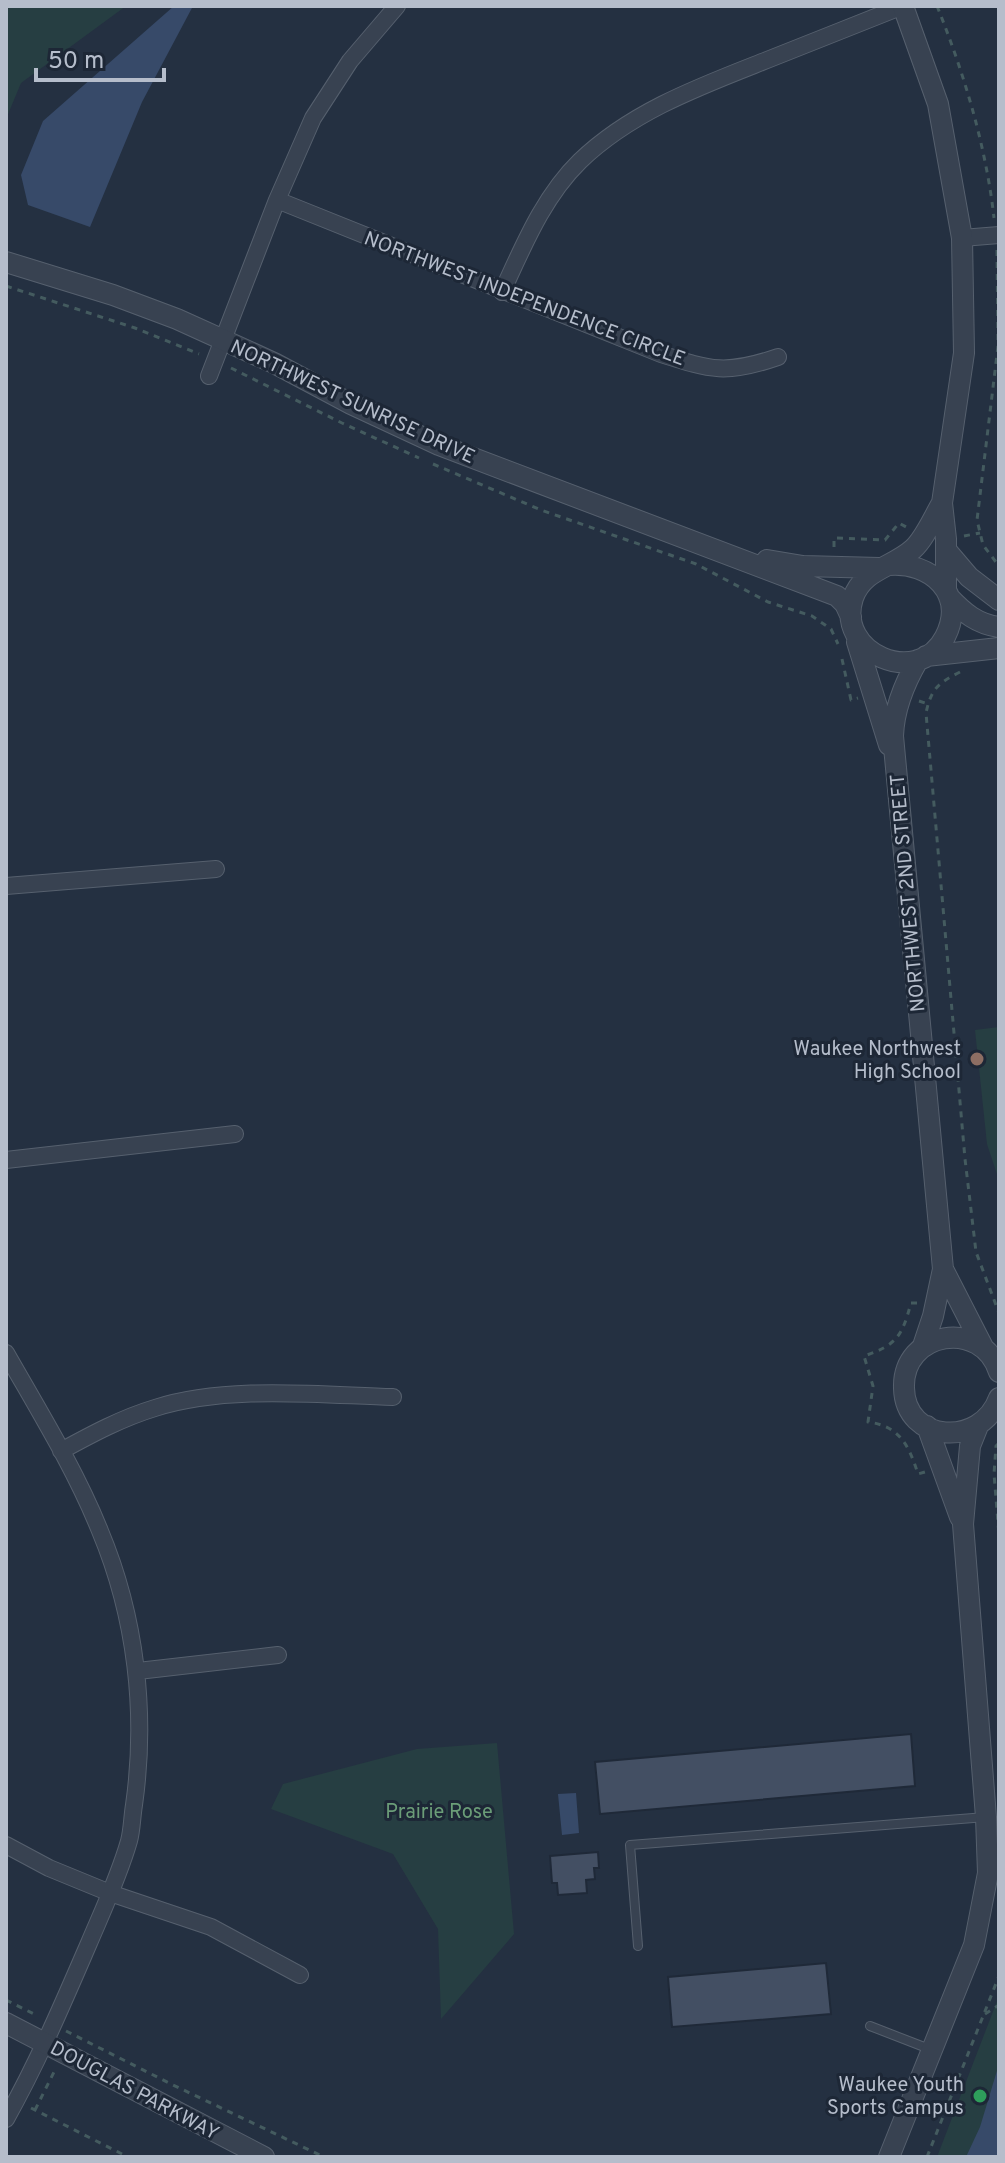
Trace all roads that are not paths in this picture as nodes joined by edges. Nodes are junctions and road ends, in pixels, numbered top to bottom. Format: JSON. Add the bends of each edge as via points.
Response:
{"nodes":[{"id":1,"x":397,"y":6,"type":"edge"},
{"id":2,"x":903,"y":6,"type":"edge"},
{"id":3,"x":277,"y":200,"type":"junction"},
{"id":4,"x":999,"y":235,"type":"edge"},
{"id":5,"x":962,"y":238,"type":"junction"},
{"id":6,"x":6,"y":262,"type":"edge"},
{"id":7,"x":502,"y":292,"type":"junction"},
{"id":8,"x":223,"y":340,"type":"junction"},
{"id":9,"x":778,"y":357,"type":"dead end"},
{"id":10,"x":209,"y":376,"type":"dead end"},
{"id":11,"x":942,"y":503,"type":"junction"},
{"id":12,"x":699,"y":542,"type":"junction"},
{"id":13,"x":946,"y":550,"type":"junction"},
{"id":14,"x":884,"y":566,"type":"junction"},
{"id":15,"x":947,"y":594,"type":"junction"},
{"id":16,"x":999,"y":600,"type":"edge"},
{"id":17,"x":852,"y":622,"type":"junction"},
{"id":18,"x":999,"y":627,"type":"edge"},
{"id":19,"x":999,"y":648,"type":"edge"},
{"id":20,"x":922,"y":658,"type":"junction"},
{"id":21,"x":894,"y":756,"type":"junction"},
{"id":22,"x":216,"y":869,"type":"dead end"},
{"id":23,"x":6,"y":886,"type":"edge"},
{"id":24,"x":235,"y":1134,"type":"dead end"},
{"id":25,"x":6,"y":1160,"type":"edge"},
{"id":26,"x":943,"y":1269,"type":"junction"},
{"id":27,"x":923,"y":1346,"type":"junction"},
{"id":28,"x":6,"y":1353,"type":"edge"},
{"id":29,"x":993,"y":1358,"type":"edge"},
{"id":30,"x":393,"y":1397,"type":"dead end"},
{"id":31,"x":992,"y":1413,"type":"edge"},
{"id":32,"x":927,"y":1426,"type":"junction"},
{"id":33,"x":61,"y":1451,"type":"junction"},
{"id":34,"x":963,"y":1524,"type":"junction"},
{"id":35,"x":278,"y":1655,"type":"dead end"},
{"id":36,"x":138,"y":1671,"type":"junction"},
{"id":37,"x":986,"y":1817,"type":"junction"},
{"id":38,"x":6,"y":1845,"type":"edge"},
{"id":39,"x":110,"y":1893,"type":"junction"},
{"id":40,"x":638,"y":1946,"type":"dead end"},
{"id":41,"x":300,"y":1975,"type":"dead end"},
{"id":42,"x":6,"y":2023,"type":"edge"},
{"id":43,"x":870,"y":2026,"type":"dead end"},
{"id":44,"x":59,"y":2038,"type":"junction"},
{"id":45,"x":932,"y":2050,"type":"junction"},
{"id":46,"x":6,"y":2119,"type":"edge"},
{"id":47,"x":264,"y":2157,"type":"edge"},
{"id":48,"x":889,"y":2157,"type":"edge"}],
"edges":[{"from":1,"to":3,"type":"street","via":[[350,61],[313,118]]},
{"from":2,"to":5,"type":"street","via":[[938,104]]},
{"from":2,"to":7,"type":"street","via":[[694,89],[607,138],[578,163],[535,222]]},
{"from":3,"to":7,"type":"street","name":"NORTHWEST INDEPENDENCE CIRCLE"},
{"from":3,"to":8,"type":"street"},
{"from":4,"to":5,"type":"street"},
{"from":5,"to":11,"type":"street","via":[[964,353]]},
{"from":6,"to":8,"type":"street","name":"NORTHWEST SUNRISE DRIVE","via":[[113,295]]},
{"from":7,"to":9,"type":"street","name":"NORTHWEST INDEPENDENCE CIRCLE","via":[[699,366],[747,367]]},
{"from":8,"to":10,"type":"street"},
{"from":8,"to":12,"type":"street","name":"NORTHWEST SUNRISE DRIVE","via":[[439,445]]},
{"from":11,"to":13,"type":"street"},
{"from":11,"to":14,"type":"street","via":[[916,547]]},
{"from":12,"to":14,"type":"street","name":"NORTHWEST SUNRISE DRIVE","via":[[803,566]]},
{"from":12,"to":17,"type":"street","name":"NORTHWEST SUNRISE DRIVE","via":[[837,596]]},
{"from":13,"to":15,"type":"street"},
{"from":13,"to":16,"type":"street"},
{"from":14,"to":15,"type":"street","via":[[921,567]]},
{"from":14,"to":17,"type":"street","via":[[856,590]]},
{"from":15,"to":18,"type":"street","via":[[971,618]]},
{"from":15,"to":20,"type":"street","via":[[950,623],[944,639]]},
{"from":17,"to":20,"type":"street","via":[[860,642],[879,657],[902,663]]},
{"from":17,"to":21,"type":"street","name":"NORTHWEST 2ND STREET"},
{"from":19,"to":20,"type":"street"},
{"from":20,"to":21,"type":"street","name":"NORTHWEST 2ND STREET","via":[[908,678],[894,717]]},
{"from":21,"to":26,"type":"street","name":"NORTHWEST 2ND STREET"},
{"from":22,"to":23,"type":"street"},
{"from":24,"to":25,"type":"street"},
{"from":26,"to":27,"type":"street","name":"NORTHWEST 2ND STREET"},
{"from":26,"to":29,"type":"street","name":"NORTHWEST 2ND STREET"},
{"from":27,"to":29,"type":"street","name":"NORTHWEST 2ND STREET","via":[[947,1336],[962,1337]]},
{"from":27,"to":32,"type":"street","name":"NORTHWEST 2ND STREET","via":[[909,1362],[904,1393],[909,1408]]},
{"from":28,"to":33,"type":"street"},
{"from":30,"to":33,"type":"street","via":[[216,1397],[158,1407]]},
{"from":31,"to":32,"type":"street","name":"NORTHWEST 2ND STREET","via":[[963,1432]]},
{"from":31,"to":34,"type":"street","name":"NORTHWEST 2ND STREET","via":[[970,1446]]},
{"from":32,"to":34,"type":"street","name":"NORTHWEST 2ND STREET"},
{"from":33,"to":36,"type":"street","via":[[100,1531],[122,1596]]},
{"from":34,"to":37,"type":"street","name":"NORTHWEST 2ND STREET"},
{"from":35,"to":36,"type":"street"},
{"from":36,"to":39,"type":"street","via":[[139,1769],[129,1840]]},
{"from":37,"to":40,"type":"lane","via":[[630,1845]]},
{"from":37,"to":45,"type":"street","name":"NORTHWEST 2ND STREET","via":[[988,1873],[974,1945]]},
{"from":38,"to":39,"type":"street"},
{"from":39,"to":41,"type":"street","via":[[211,1927]]},
{"from":39,"to":44,"type":"street"},
{"from":42,"to":44,"type":"street","name":"DOUGLAS PARKWAY"},
{"from":43,"to":45,"type":"lane"},
{"from":44,"to":46,"type":"street"},
{"from":44,"to":47,"type":"street","name":"DOUGLAS PARKWAY"},
{"from":45,"to":48,"type":"street","name":"NORTHWEST 2ND STREET"}]}
